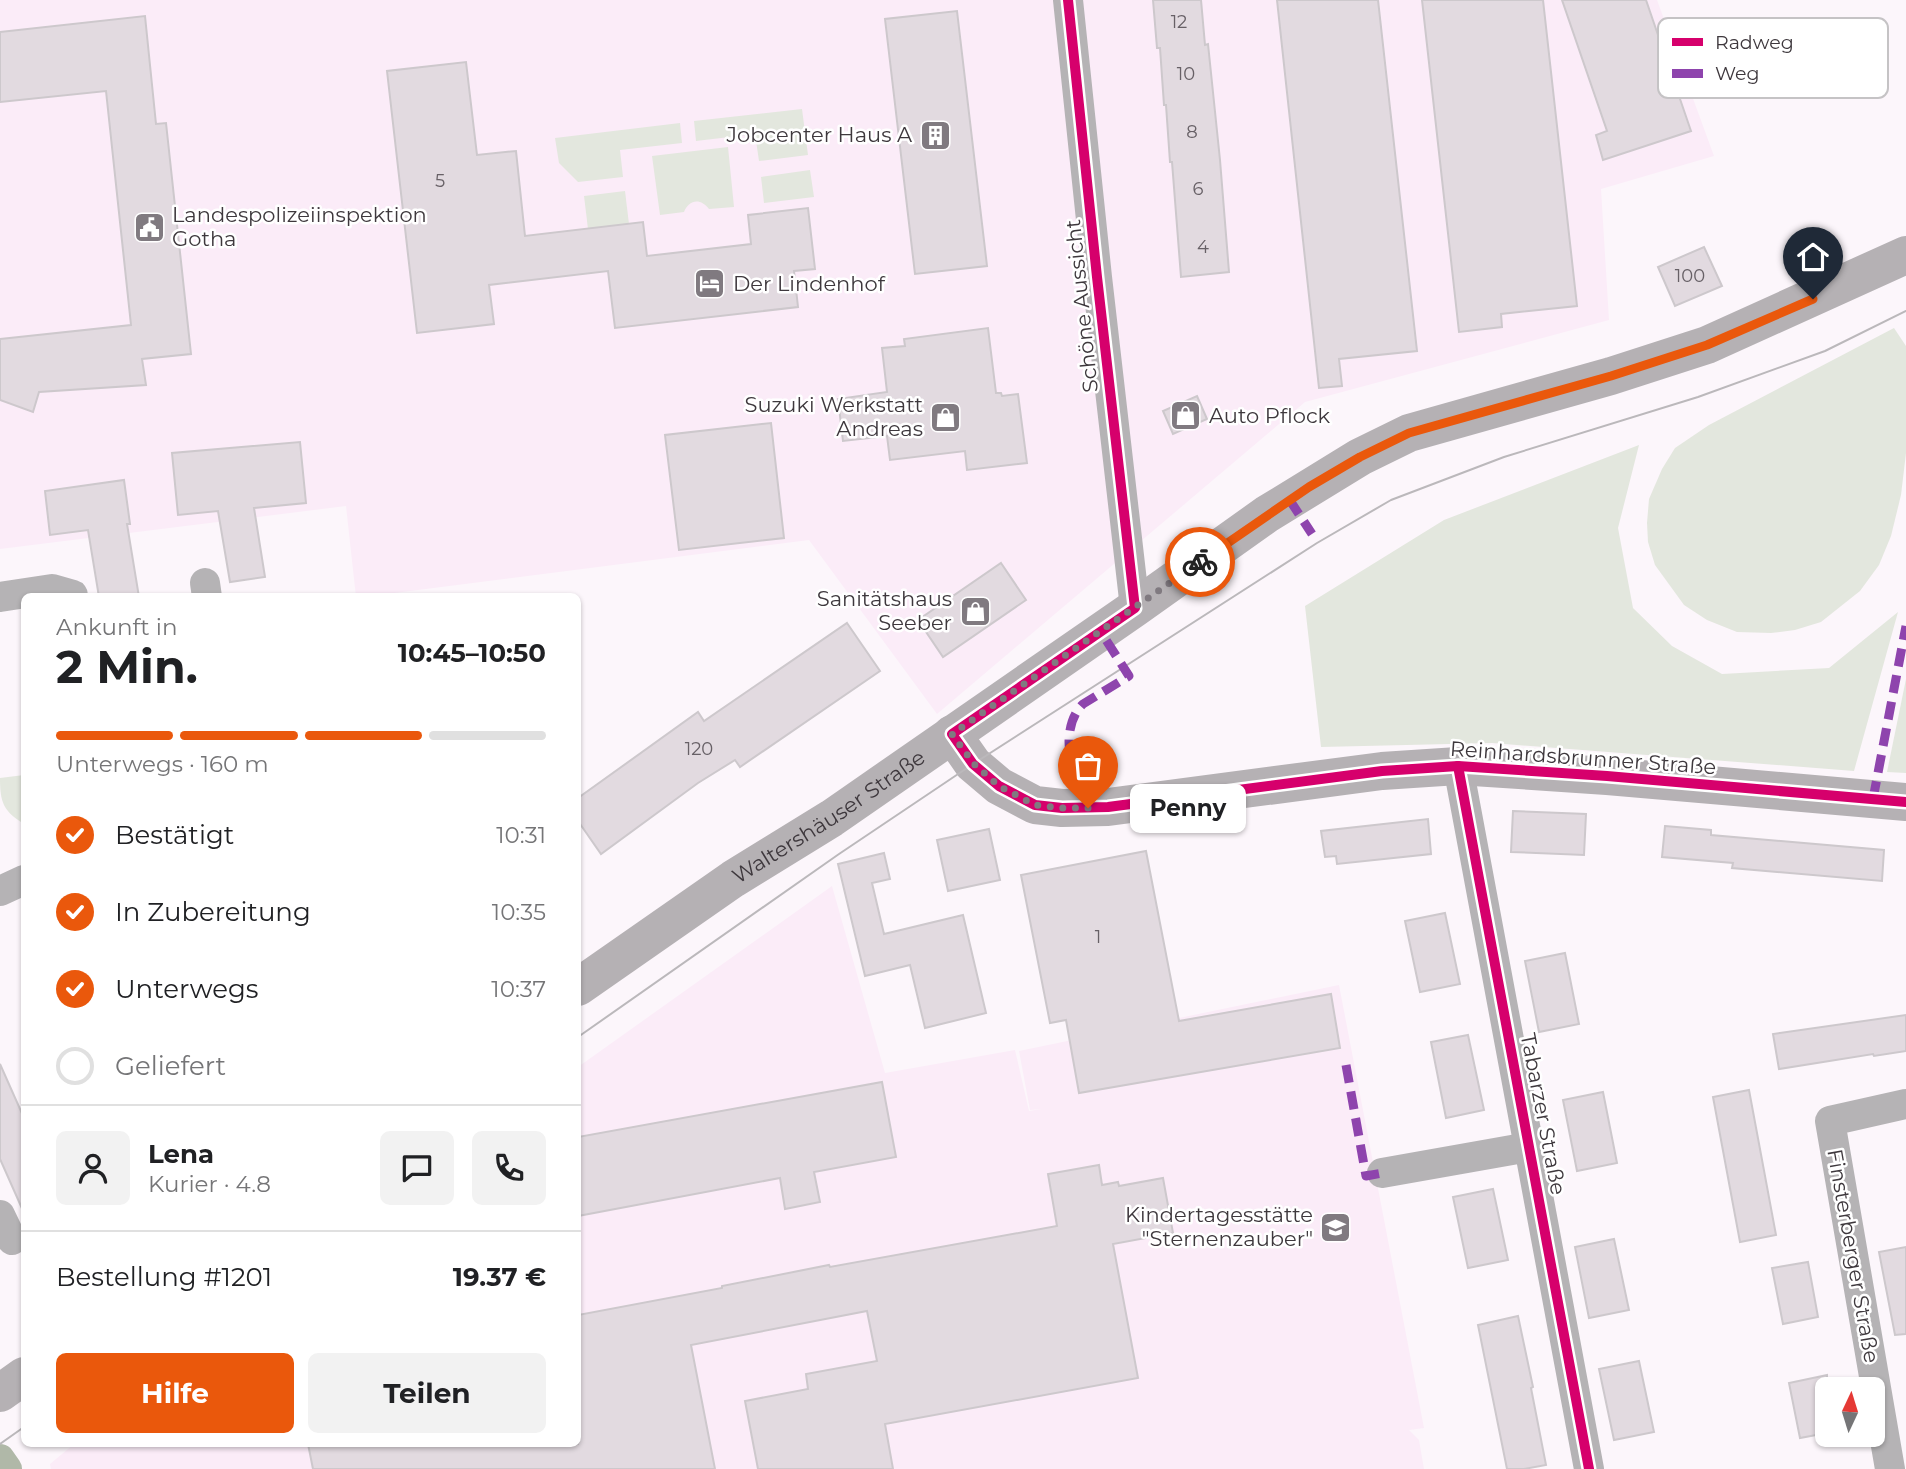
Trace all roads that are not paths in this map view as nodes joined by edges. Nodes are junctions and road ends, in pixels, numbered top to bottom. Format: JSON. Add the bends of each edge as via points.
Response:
{"nodes":[{"id":1,"x":1068,"y":0,"type":"edge"},
{"id":2,"x":1906,"y":256,"type":"edge"},
{"id":3,"x":26,"y":593,"type":"edge"},
{"id":4,"x":66,"y":593,"type":"edge"},
{"id":5,"x":21,"y":594,"type":"edge"},
{"id":6,"x":0,"y":597,"type":"edge"},
{"id":7,"x":1135,"y":608,"type":"junction"},
{"id":8,"x":952,"y":734,"type":"junction"},
{"id":9,"x":1458,"y":766,"type":"junction"},
{"id":10,"x":1906,"y":802,"type":"edge"},
{"id":11,"x":21,"y":881,"type":"edge"},
{"id":12,"x":0,"y":891,"type":"edge"},
{"id":13,"x":581,"y":986,"type":"edge"},
{"id":14,"x":1906,"y":1104,"type":"edge"},
{"id":15,"x":1529,"y":1147,"type":"junction"},
{"id":16,"x":1382,"y":1173,"type":"dead end"},
{"id":17,"x":1589,"y":1469,"type":"edge"},
{"id":18,"x":1890,"y":1469,"type":"edge"}],
"edges":[{"from":1,"to":7,"type":"street","name":"Schöne Aussicht"},
{"from":2,"to":7,"type":"main road","name":"Waltershäuser Straße","via":[[1707,345],[1409,433],[1289,499]]},
{"from":3,"to":4,"type":"street","via":[[52,589]]},
{"from":5,"to":6,"type":"street"},
{"from":7,"to":8,"type":"main road","name":"Waltershäuser Straße"},
{"from":8,"to":9,"type":"main road","name":"Reinhardsbrunner Straße","via":[[974,764],[999,786],[1035,805],[1062,808],[1108,807],[1382,771]]},
{"from":8,"to":13,"type":"main road","name":"Waltershäuser Straße"},
{"from":9,"to":10,"type":"main road","name":"Reinhardsbrunner Straße"},
{"from":9,"to":15,"type":"street","name":"Tabarzer Straße"},
{"from":11,"to":12,"type":"street"},
{"from":14,"to":18,"type":"street","name":"Finsterberger Straße","via":[[1830,1121]]},
{"from":15,"to":16,"type":"street","name":"Tabarzer Straße"},
{"from":15,"to":17,"type":"street","name":"Tabarzer Straße"}]}
